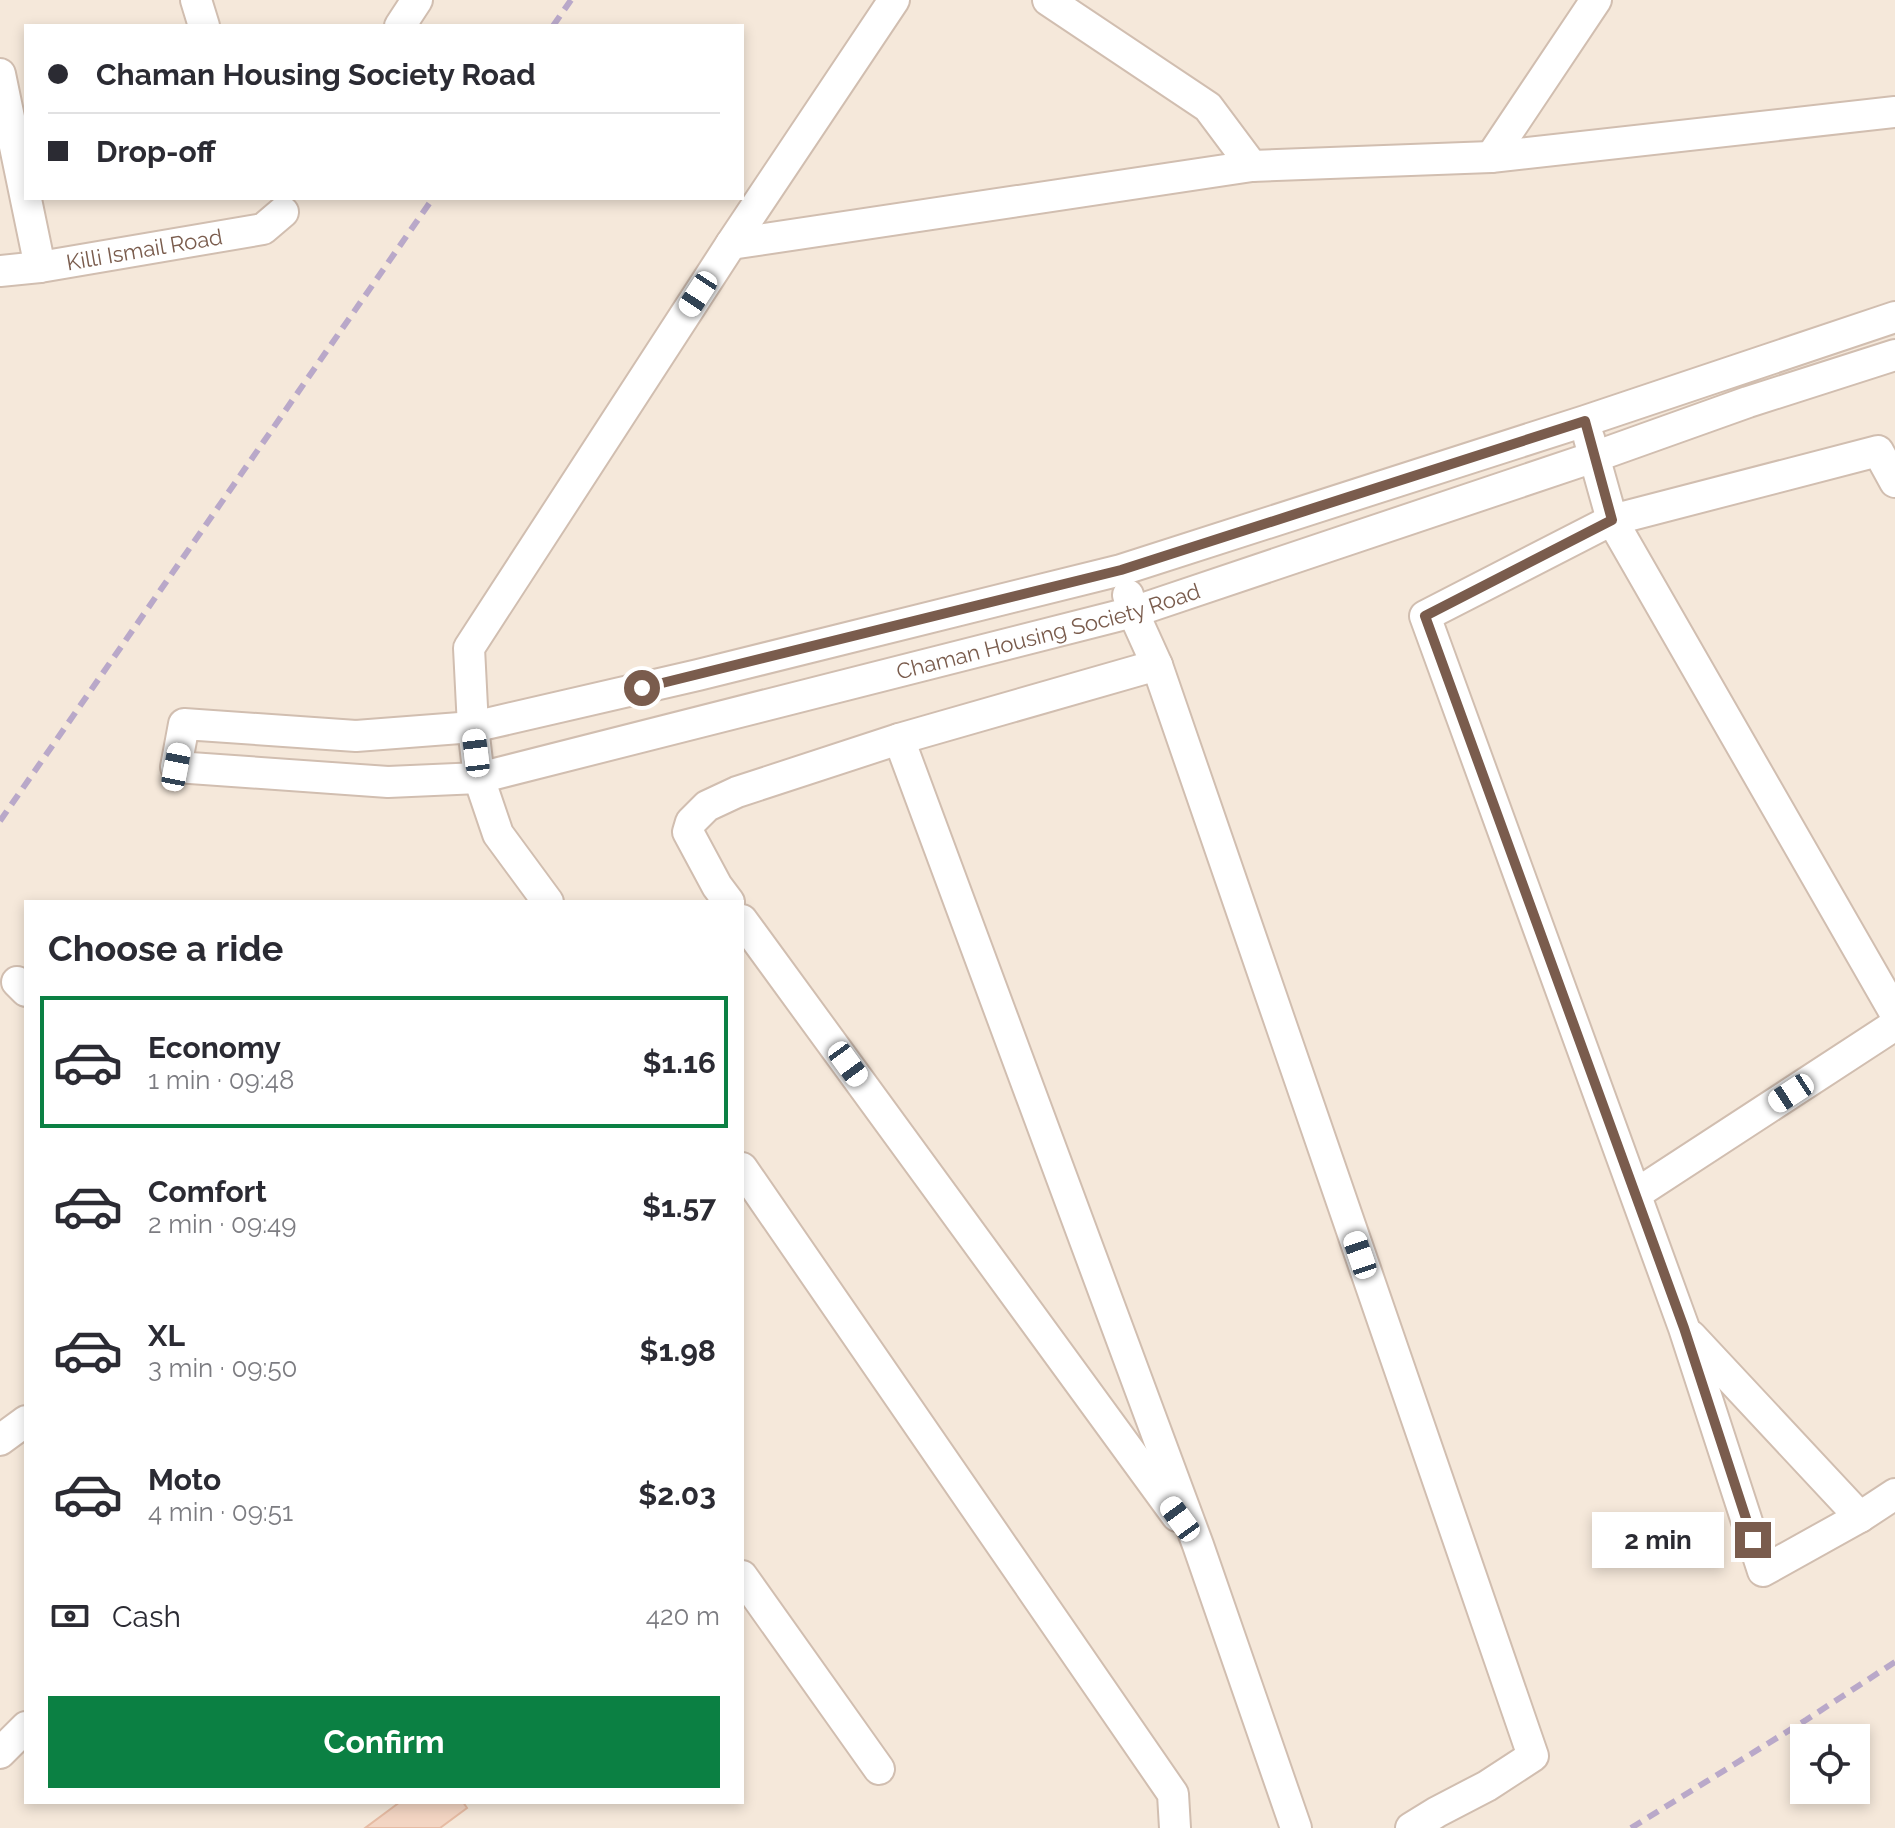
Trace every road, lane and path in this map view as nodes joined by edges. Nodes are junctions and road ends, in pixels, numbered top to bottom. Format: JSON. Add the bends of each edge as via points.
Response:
{"nodes":[{"id":1,"x":196,"y":0,"type":"edge"},
{"id":2,"x":894,"y":0,"type":"edge"},
{"id":3,"x":1048,"y":0,"type":"edge"},
{"id":4,"x":1596,"y":0,"type":"edge"},
{"id":5,"x":203,"y":24,"type":"edge"},
{"id":6,"x":0,"y":74,"type":"edge"},
{"id":7,"x":1895,"y":112,"type":"edge"},
{"id":8,"x":1491,"y":157,"type":"junction"},
{"id":9,"x":1252,"y":166,"type":"junction"},
{"id":10,"x":24,"y":190,"type":"edge"},
{"id":11,"x":26,"y":200,"type":"edge"},
{"id":12,"x":279,"y":203,"type":"edge"},
{"id":13,"x":731,"y":244,"type":"junction"},
{"id":14,"x":40,"y":267,"type":"junction"},
{"id":15,"x":0,"y":271,"type":"edge"},
{"id":16,"x":1895,"y":317,"type":"edge"},
{"id":17,"x":1895,"y":355,"type":"edge"},
{"id":18,"x":1585,"y":421,"type":"junction"},
{"id":19,"x":1594,"y":457,"type":"junction"},
{"id":20,"x":1895,"y":482,"type":"edge"},
{"id":21,"x":1612,"y":520,"type":"junction"},
{"id":22,"x":1121,"y":570,"type":"junction"},
{"id":23,"x":1133,"y":612,"type":"junction"},
{"id":24,"x":1157,"y":665,"type":"junction"},
{"id":25,"x":473,"y":727,"type":"junction"},
{"id":26,"x":899,"y":739,"type":"junction"},
{"id":27,"x":479,"y":778,"type":"junction"},
{"id":28,"x":547,"y":900,"type":"edge"},
{"id":29,"x":728,"y":900,"type":"edge"},
{"id":30,"x":744,"y":923,"type":"edge"},
{"id":31,"x":1895,"y":1013,"type":"edge"},
{"id":32,"x":1895,"y":1025,"type":"edge"},
{"id":33,"x":744,"y":1171,"type":"edge"},
{"id":34,"x":1636,"y":1194,"type":"junction"},
{"id":35,"x":1684,"y":1328,"type":"junction"},
{"id":36,"x":24,"y":1422,"type":"edge"},
{"id":37,"x":0,"y":1440,"type":"edge"},
{"id":38,"x":1895,"y":1494,"type":"edge"},
{"id":39,"x":1860,"y":1517,"type":"junction"},
{"id":40,"x":1198,"y":1545,"type":"junction"},
{"id":41,"x":744,"y":1579,"type":"edge"},
{"id":42,"x":24,"y":1729,"type":"edge"},
{"id":43,"x":0,"y":1753,"type":"edge"},
{"id":44,"x":879,"y":1769,"type":"dead end"},
{"id":45,"x":1175,"y":1828,"type":"edge"},
{"id":46,"x":1296,"y":1828,"type":"edge"},
{"id":47,"x":1411,"y":1828,"type":"edge"}],
"edges":[{"from":1,"to":5,"type":"street"},
{"from":2,"to":13,"type":"street"},
{"from":3,"to":9,"type":"street","via":[[1208,107]]},
{"from":4,"to":8,"type":"street"},
{"from":6,"to":10,"type":"street"},
{"from":7,"to":8,"type":"street"},
{"from":8,"to":9,"type":"street"},
{"from":9,"to":13,"type":"street"},
{"from":11,"to":14,"type":"street"},
{"from":12,"to":14,"type":"street","name":"Killi Ismail Road","via":[[263,229]]},
{"from":13,"to":25,"type":"street","via":[[469,648]]},
{"from":14,"to":15,"type":"street","name":"Killi Ismail Road"},
{"from":16,"to":18,"type":"street","name":"Chaman Housing Society Road"},
{"from":17,"to":19,"type":"street","name":"Chaman Housing Society Road"},
{"from":18,"to":19,"type":"street"},
{"from":18,"to":22,"type":"street","name":"Chaman Housing Society Road"},
{"from":19,"to":21,"type":"street"},
{"from":19,"to":23,"type":"street","name":"Chaman Housing Society Road"},
{"from":20,"to":21,"type":"street","via":[[1878,451]]},
{"from":21,"to":31,"type":"street"},
{"from":21,"to":34,"type":"street","via":[[1425,616]]},
{"from":22,"to":23,"type":"street"},
{"from":22,"to":25,"type":"street","name":"Chaman Housing Society Road"},
{"from":23,"to":24,"type":"street"},
{"from":23,"to":27,"type":"street","name":"Chaman Housing Society Road"},
{"from":24,"to":26,"type":"street"},
{"from":24,"to":47,"type":"street","via":[[1533,1756]]},
{"from":25,"to":27,"type":"street"},
{"from":25,"to":27,"type":"street","name":"Chaman Housing Society Road","via":[[356,736],[184,724],[176,767],[388,782]]},
{"from":26,"to":29,"type":"street","via":[[707,806],[688,832]]},
{"from":26,"to":40,"type":"street"},
{"from":27,"to":28,"type":"street","via":[[498,834]]},
{"from":30,"to":40,"type":"street"},
{"from":32,"to":34,"type":"street"},
{"from":33,"to":45,"type":"street","via":[[1173,1794]]},
{"from":34,"to":35,"type":"street"},
{"from":35,"to":39,"type":"street"},
{"from":35,"to":39,"type":"street","via":[[1763,1571]]},
{"from":36,"to":37,"type":"street"},
{"from":38,"to":39,"type":"street"},
{"from":40,"to":46,"type":"street"},
{"from":41,"to":44,"type":"street"},
{"from":42,"to":43,"type":"street"}]}
